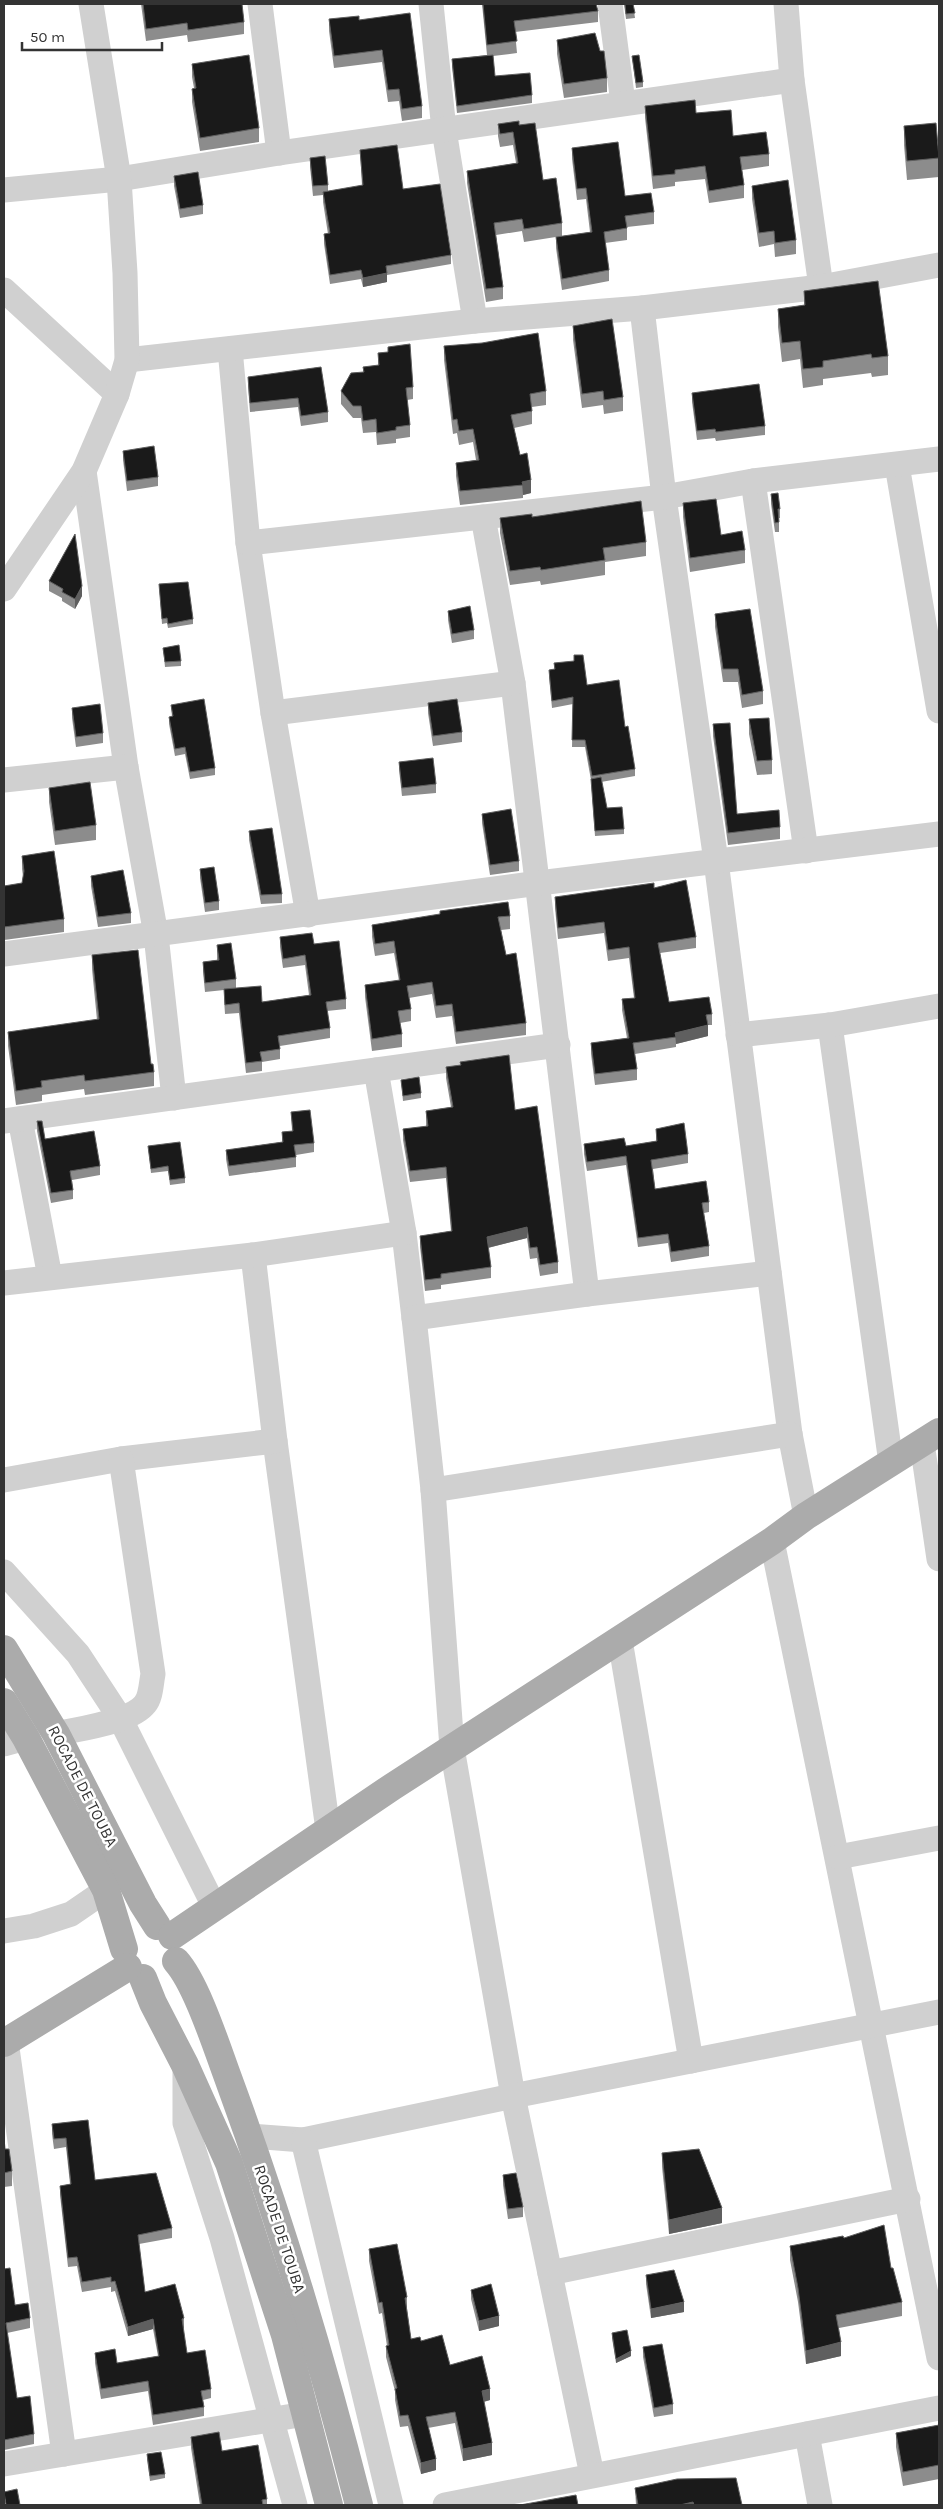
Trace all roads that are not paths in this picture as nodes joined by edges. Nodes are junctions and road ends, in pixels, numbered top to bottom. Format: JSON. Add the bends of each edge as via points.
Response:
{"nodes":[{"id":1,"x":91,"y":4,"type":"edge"},
{"id":2,"x":260,"y":4,"type":"edge"},
{"id":3,"x":431,"y":4,"type":"edge"},
{"id":4,"x":610,"y":4,"type":"edge"},
{"id":5,"x":786,"y":4,"type":"edge"},
{"id":6,"x":792,"y":80,"type":"junction"},
{"id":7,"x":623,"y":103,"type":"junction"},
{"id":8,"x":444,"y":130,"type":"junction"},
{"id":9,"x":279,"y":153,"type":"junction"},
{"id":10,"x":119,"y":179,"type":"junction"},
{"id":11,"x":4,"y":190,"type":"edge"},
{"id":12,"x":939,"y":265,"type":"edge"},
{"id":13,"x":821,"y":287,"type":"junction"},
{"id":14,"x":4,"y":290,"type":"edge"},
{"id":15,"x":642,"y":308,"type":"junction"},
{"id":16,"x":475,"y":322,"type":"junction"},
{"id":17,"x":230,"y":349,"type":"junction"},
{"id":18,"x":127,"y":360,"type":"junction"},
{"id":19,"x":118,"y":394,"type":"junction"},
{"id":20,"x":939,"y":459,"type":"edge"},
{"id":21,"x":897,"y":464,"type":"junction"},
{"id":22,"x":84,"y":471,"type":"junction"},
{"id":23,"x":753,"y":481,"type":"junction"},
{"id":24,"x":664,"y":497,"type":"junction"},
{"id":25,"x":483,"y":517,"type":"junction"},
{"id":26,"x":248,"y":543,"type":"junction"},
{"id":27,"x":4,"y":553,"type":"edge"},
{"id":28,"x":7,"y":584,"type":"edge"},
{"id":29,"x":513,"y":683,"type":"junction"},
{"id":30,"x":939,"y":711,"type":"edge"},
{"id":31,"x":273,"y":713,"type":"junction"},
{"id":32,"x":126,"y":767,"type":"junction"},
{"id":33,"x":4,"y":780,"type":"edge"},
{"id":34,"x":939,"y":834,"type":"edge"},
{"id":35,"x":806,"y":851,"type":"junction"},
{"id":36,"x":716,"y":861,"type":"junction"},
{"id":37,"x":538,"y":883,"type":"junction"},
{"id":38,"x":308,"y":915,"type":"junction"},
{"id":39,"x":156,"y":935,"type":"junction"},
{"id":40,"x":4,"y":954,"type":"edge"},
{"id":41,"x":939,"y":1006,"type":"edge"},
{"id":42,"x":830,"y":1025,"type":"junction"},
{"id":43,"x":738,"y":1035,"type":"junction"},
{"id":44,"x":558,"y":1045,"type":"junction"},
{"id":45,"x":376,"y":1070,"type":"junction"},
{"id":46,"x":174,"y":1098,"type":"junction"},
{"id":47,"x":12,"y":1120,"type":"edge"},
{"id":48,"x":404,"y":1233,"type":"junction"},
{"id":49,"x":253,"y":1255,"type":"junction"},
{"id":50,"x":769,"y":1274,"type":"junction"},
{"id":51,"x":50,"y":1277,"type":"junction"},
{"id":52,"x":4,"y":1283,"type":"edge"},
{"id":53,"x":587,"y":1294,"type":"junction"},
{"id":54,"x":414,"y":1318,"type":"junction"},
{"id":55,"x":790,"y":1434,"type":"junction"},
{"id":56,"x":931,"y":1438,"type":"edge"},
{"id":57,"x":275,"y":1441,"type":"junction"},
{"id":58,"x":121,"y":1459,"type":"junction"},
{"id":59,"x":890,"y":1462,"type":"junction"},
{"id":60,"x":4,"y":1480,"type":"edge"},
{"id":61,"x":433,"y":1490,"type":"junction"},
{"id":62,"x":806,"y":1516,"type":"junction"},
{"id":63,"x":772,"y":1541,"type":"junction"},
{"id":64,"x":939,"y":1560,"type":"edge"},
{"id":65,"x":4,"y":1572,"type":"edge"},
{"id":66,"x":620,"y":1640,"type":"junction"},
{"id":67,"x":4,"y":1649,"type":"edge"},
{"id":68,"x":4,"y":1702,"type":"edge"},
{"id":69,"x":120,"y":1718,"type":"junction"},
{"id":70,"x":56,"y":1734,"type":"junction"},
{"id":71,"x":15,"y":1741,"type":"edge"},
{"id":72,"x":452,"y":1748,"type":"junction"},
{"id":73,"x":328,"y":1830,"type":"junction"},
{"id":74,"x":939,"y":1838,"type":"edge"},
{"id":75,"x":838,"y":1857,"type":"junction"},
{"id":76,"x":106,"y":1890,"type":"junction"},
{"id":77,"x":215,"y":1908,"type":"junction"},
{"id":78,"x":4,"y":1931,"type":"edge"},
{"id":79,"x":169,"y":1941,"type":"junction"},
{"id":80,"x":132,"y":1965,"type":"junction"},
{"id":81,"x":939,"y":2012,"type":"edge"},
{"id":82,"x":872,"y":2025,"type":"junction"},
{"id":83,"x":5,"y":2042,"type":"edge"},
{"id":84,"x":691,"y":2061,"type":"junction"},
{"id":85,"x":185,"y":2065,"type":"junction"},
{"id":86,"x":513,"y":2096,"type":"junction"},
{"id":87,"x":250,"y":2136,"type":"junction"},
{"id":88,"x":303,"y":2140,"type":"junction"},
{"id":89,"x":908,"y":2199,"type":"junction"},
{"id":90,"x":550,"y":2273,"type":"junction"},
{"id":91,"x":939,"y":2358,"type":"edge"},
{"id":92,"x":939,"y":2408,"type":"edge"},
{"id":93,"x":305,"y":2414,"type":"junction"},
{"id":94,"x":271,"y":2420,"type":"junction"},
{"id":95,"x":807,"y":2434,"type":"junction"},
{"id":96,"x":64,"y":2454,"type":"junction"},
{"id":97,"x":4,"y":2464,"type":"edge"},
{"id":98,"x":592,"y":2475,"type":"junction"},
{"id":99,"x":295,"y":2505,"type":"edge"},
{"id":100,"x":329,"y":2505,"type":"edge"},
{"id":101,"x":359,"y":2505,"type":"edge"},
{"id":102,"x":391,"y":2505,"type":"edge"},
{"id":103,"x":445,"y":2505,"type":"edge"},
{"id":104,"x":820,"y":2505,"type":"edge"}],
"edges":[{"from":1,"to":10,"type":"street"},
{"from":2,"to":9,"type":"street"},
{"from":3,"to":8,"type":"street"},
{"from":4,"to":7,"type":"street"},
{"from":5,"to":6,"type":"street"},
{"from":6,"to":7,"type":"street"},
{"from":6,"to":13,"type":"street"},
{"from":7,"to":8,"type":"street"},
{"from":8,"to":9,"type":"street"},
{"from":8,"to":16,"type":"street"},
{"from":9,"to":10,"type":"street"},
{"from":10,"to":11,"type":"street"},
{"from":10,"to":18,"type":"street"},
{"from":12,"to":13,"type":"street"},
{"from":13,"to":15,"type":"street"},
{"from":14,"to":19,"type":"street"},
{"from":15,"to":16,"type":"street"},
{"from":15,"to":24,"type":"street"},
{"from":16,"to":17,"type":"street"},
{"from":17,"to":18,"type":"street"},
{"from":17,"to":26,"type":"street"},
{"from":18,"to":19,"type":"street"},
{"from":19,"to":22,"type":"street"},
{"from":20,"to":21,"type":"street"},
{"from":21,"to":23,"type":"street"},
{"from":21,"to":30,"type":"street"},
{"from":22,"to":28,"type":"street"},
{"from":22,"to":32,"type":"street"},
{"from":23,"to":24,"type":"street"},
{"from":23,"to":35,"type":"street"},
{"from":24,"to":25,"type":"street"},
{"from":24,"to":36,"type":"street"},
{"from":25,"to":26,"type":"street"},
{"from":25,"to":29,"type":"street"},
{"from":26,"to":31,"type":"street"},
{"from":27,"to":28,"type":"street"},
{"from":29,"to":31,"type":"street"},
{"from":29,"to":37,"type":"street"},
{"from":31,"to":38,"type":"street"},
{"from":32,"to":33,"type":"street"},
{"from":32,"to":39,"type":"street"},
{"from":34,"to":35,"type":"street"},
{"from":35,"to":36,"type":"street"},
{"from":36,"to":37,"type":"street"},
{"from":36,"to":43,"type":"street"},
{"from":37,"to":38,"type":"street"},
{"from":37,"to":44,"type":"street"},
{"from":38,"to":39,"type":"street"},
{"from":39,"to":40,"type":"street"},
{"from":39,"to":46,"type":"street"},
{"from":41,"to":42,"type":"street"},
{"from":42,"to":43,"type":"street"},
{"from":42,"to":59,"type":"street"},
{"from":43,"to":50,"type":"street"},
{"from":44,"to":45,"type":"street"},
{"from":44,"to":53,"type":"street"},
{"from":45,"to":46,"type":"street"},
{"from":45,"to":48,"type":"street"},
{"from":46,"to":47,"type":"street"},
{"from":47,"to":51,"type":"street"},
{"from":48,"to":49,"type":"street"},
{"from":48,"to":54,"type":"street"},
{"from":49,"to":51,"type":"street"},
{"from":49,"to":57,"type":"street"},
{"from":50,"to":53,"type":"street"},
{"from":50,"to":55,"type":"street"},
{"from":51,"to":52,"type":"street"},
{"from":53,"to":54,"type":"street"},
{"from":54,"to":61,"type":"street"},
{"from":55,"to":61,"type":"street"},
{"from":55,"to":62,"type":"street"},
{"from":56,"to":59,"type":"main road"},
{"from":56,"to":64,"type":"street"},
{"from":57,"to":58,"type":"street"},
{"from":57,"to":73,"type":"street"},
{"from":58,"to":60,"type":"street"},
{"from":58,"to":69,"type":"street","via":[[153,1674],[144,1705]]},
{"from":59,"to":62,"type":"main road"},
{"from":61,"to":72,"type":"street"},
{"from":62,"to":63,"type":"main road"},
{"from":63,"to":66,"type":"main road"},
{"from":63,"to":75,"type":"street"},
{"from":65,"to":69,"type":"street","via":[[78,1654]]},
{"from":66,"to":72,"type":"main road"},
{"from":66,"to":84,"type":"street"},
{"from":67,"to":70,"type":"main road","name":"ROCADE DE TOUBA"},
{"from":68,"to":71,"type":"main road","name":"ROCADE DE TOUBA"},
{"from":69,"to":70,"type":"street"},
{"from":69,"to":77,"type":"street"},
{"from":70,"to":79,"type":"main road","name":"ROCADE DE TOUBA","via":[[143,1904]]},
{"from":71,"to":76,"type":"main road","name":"ROCADE DE TOUBA"},
{"from":72,"to":73,"type":"main road"},
{"from":72,"to":86,"type":"street"},
{"from":73,"to":77,"type":"main road"},
{"from":74,"to":75,"type":"street"},
{"from":75,"to":82,"type":"street"},
{"from":76,"to":78,"type":"street","via":[[71,1914],[34,1926]]},
{"from":76,"to":80,"type":"main road","name":"ROCADE DE TOUBA"},
{"from":77,"to":79,"type":"main road"},
{"from":79,"to":80,"type":"main road","via":[[148,1926],[132,1933]]},
{"from":79,"to":80,"type":"main road","via":[[171,1971],[163,1977],[153,1980]]},
{"from":79,"to":87,"type":"main road","name":"ROCADE DE TOUBA","via":[[203,2013]]},
{"from":80,"to":83,"type":"main road"},
{"from":80,"to":85,"type":"main road","name":"ROCADE DE TOUBA"},
{"from":81,"to":82,"type":"street"},
{"from":82,"to":84,"type":"street"},
{"from":82,"to":89,"type":"street"},
{"from":83,"to":96,"type":"street"},
{"from":84,"to":86,"type":"street"},
{"from":85,"to":93,"type":"main road","name":"ROCADE DE TOUBA","via":[[229,2164],[285,2335]]},
{"from":85,"to":94,"type":"street","via":[[185,2123],[222,2238]]},
{"from":86,"to":88,"type":"street"},
{"from":86,"to":90,"type":"street"},
{"from":87,"to":88,"type":"street"},
{"from":87,"to":101,"type":"main road","name":"ROCADE DE TOUBA","via":[[307,2310]]},
{"from":88,"to":102,"type":"street"},
{"from":89,"to":90,"type":"street"},
{"from":89,"to":91,"type":"street"},
{"from":90,"to":98,"type":"street"},
{"from":92,"to":95,"type":"street"},
{"from":93,"to":94,"type":"street"},
{"from":93,"to":100,"type":"main road","name":"ROCADE DE TOUBA"},
{"from":94,"to":96,"type":"street"},
{"from":94,"to":99,"type":"street"},
{"from":95,"to":98,"type":"street"},
{"from":95,"to":104,"type":"street"},
{"from":96,"to":97,"type":"street"},
{"from":98,"to":103,"type":"street"}]}
